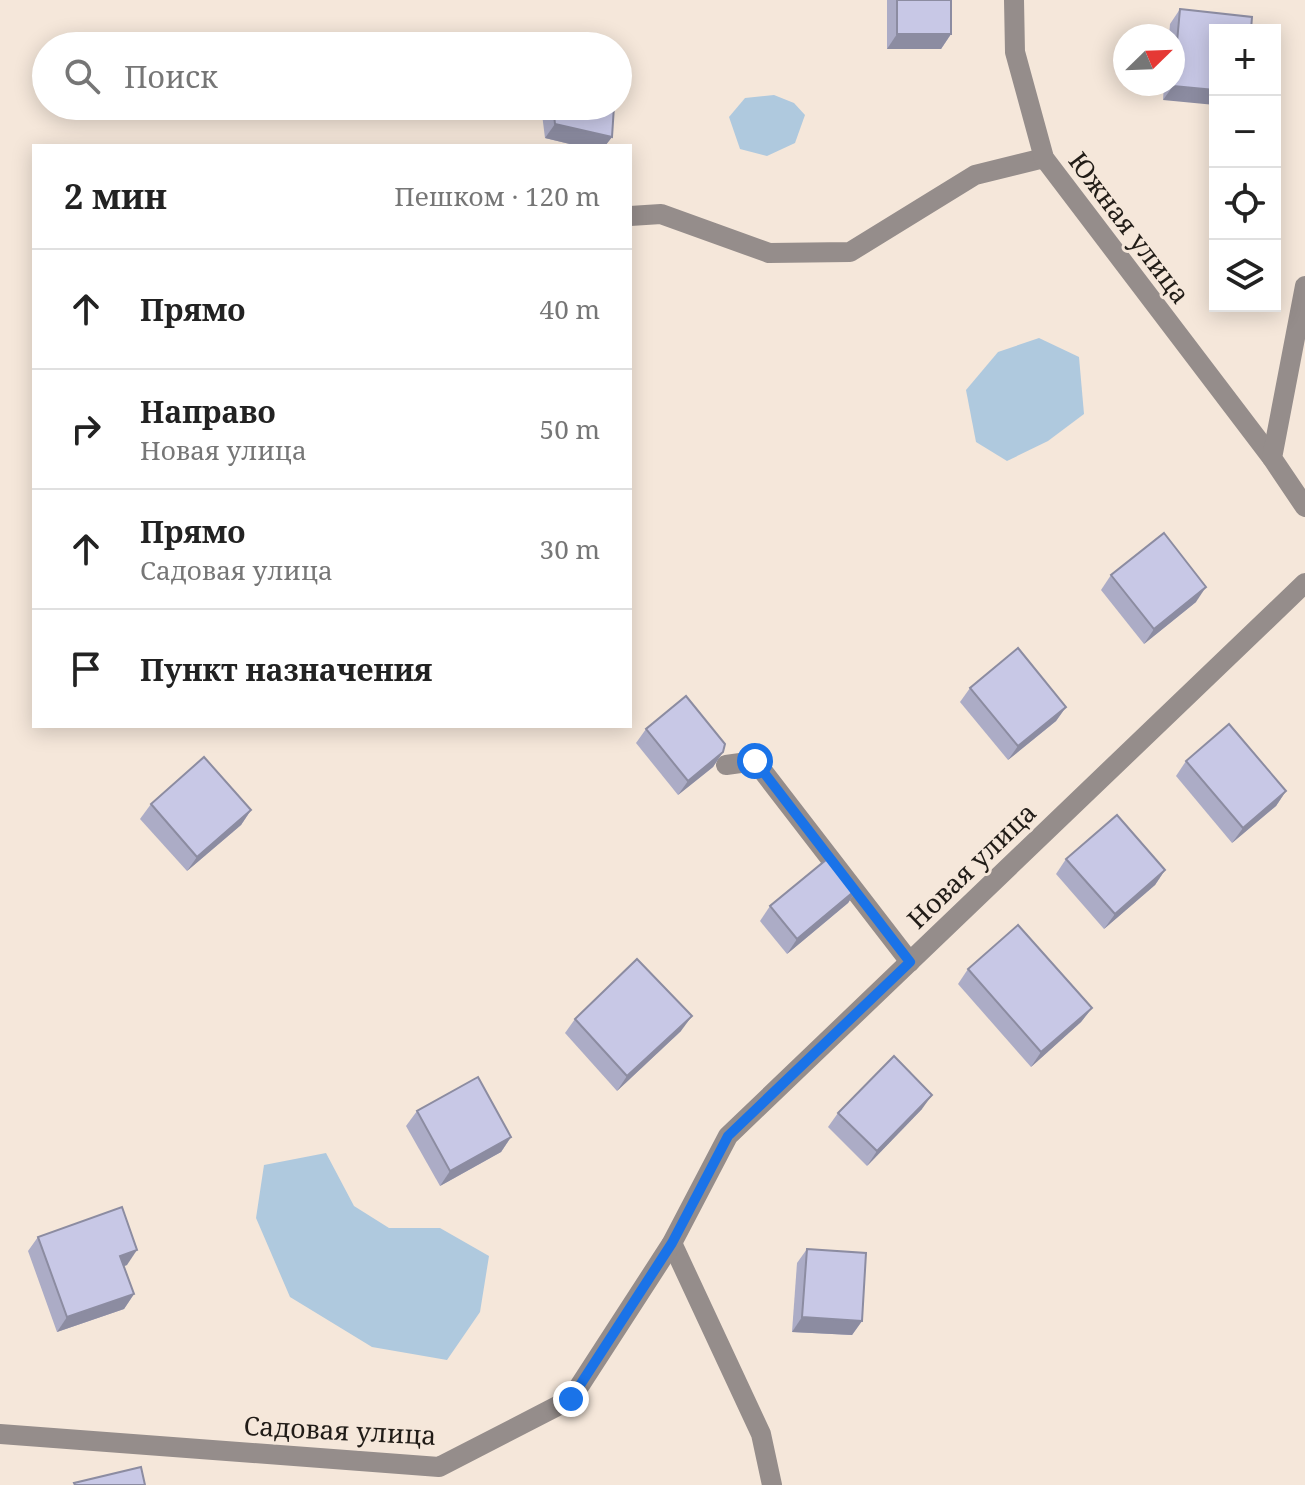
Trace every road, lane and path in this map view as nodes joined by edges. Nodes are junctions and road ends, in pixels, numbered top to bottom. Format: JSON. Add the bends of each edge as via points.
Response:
{"nodes":[{"id":1,"x":1014,"y":0,"type":"edge"},
{"id":2,"x":1044,"y":158,"type":"junction"},
{"id":3,"x":632,"y":216,"type":"edge"},
{"id":4,"x":1305,"y":286,"type":"edge"},
{"id":5,"x":1272,"y":458,"type":"junction"},
{"id":6,"x":1305,"y":507,"type":"edge"},
{"id":7,"x":1305,"y":583,"type":"edge"},
{"id":8,"x":726,"y":765,"type":"edge"},
{"id":9,"x":910,"y":962,"type":"junction"},
{"id":10,"x":672,"y":1243,"type":"junction"},
{"id":11,"x":0,"y":1434,"type":"edge"},
{"id":12,"x":772,"y":1485,"type":"edge"}],
"edges":[{"from":1,"to":2,"type":"street","name":"Южная улица","via":[[1015,52]]},
{"from":2,"to":3,"type":"street","via":[[975,175],[850,252],[769,253],[661,214]]},
{"from":2,"to":5,"type":"street","name":"Южная улица"},
{"from":4,"to":5,"type":"street"},
{"from":5,"to":6,"type":"street","name":"Южная улица"},
{"from":7,"to":9,"type":"street","name":"Новая улица"},
{"from":8,"to":9,"type":"street","via":[[755,761]]},
{"from":9,"to":10,"type":"street","name":"Новая улица","via":[[728,1136]]},
{"from":10,"to":11,"type":"street","name":"Садовая улица","via":[[571,1399],[439,1467]]},
{"from":10,"to":12,"type":"street","via":[[761,1434]]}]}
